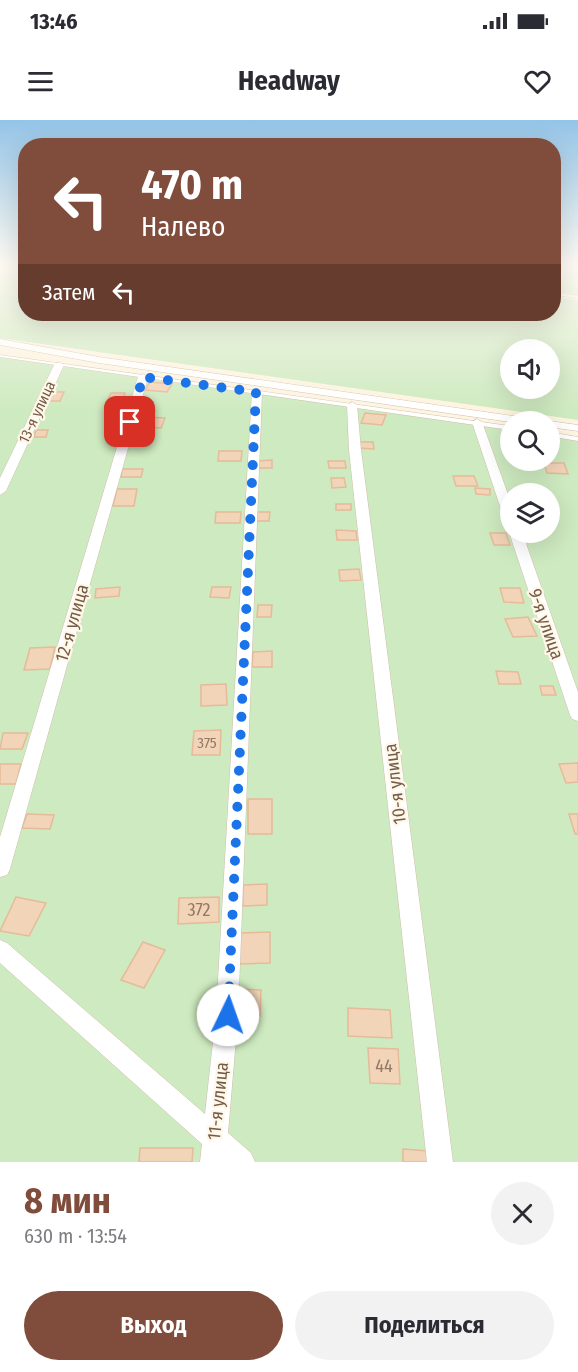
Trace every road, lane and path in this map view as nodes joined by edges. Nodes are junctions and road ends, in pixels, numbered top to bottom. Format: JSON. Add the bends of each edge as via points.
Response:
{"nodes":[{"id":1,"x":0,"y":342,"type":"edge"},
{"id":2,"x":0,"y":357,"type":"edge"},
{"id":3,"x":59,"y":365,"type":"junction"},
{"id":4,"x":143,"y":377,"type":"junction"},
{"id":5,"x":256,"y":392,"type":"junction"},
{"id":6,"x":352,"y":405,"type":"junction"},
{"id":7,"x":500,"y":417,"type":"edge"},
{"id":8,"x":477,"y":422,"type":"junction"},
{"id":9,"x":500,"y":426,"type":"edge"},
{"id":10,"x":560,"y":426,"type":"edge"},
{"id":11,"x":578,"y":428,"type":"edge"},
{"id":12,"x":560,"y":436,"type":"edge"},
{"id":13,"x":578,"y":438,"type":"edge"},
{"id":14,"x":500,"y":489,"type":"edge"},
{"id":15,"x":0,"y":491,"type":"edge"},
{"id":16,"x":519,"y":543,"type":"edge"},
{"id":17,"x":578,"y":715,"type":"edge"},
{"id":18,"x":0,"y":869,"type":"edge"},
{"id":19,"x":0,"y":950,"type":"edge"},
{"id":20,"x":214,"y":1136,"type":"junction"},
{"id":21,"x":213,"y":1162,"type":"edge"},
{"id":22,"x":242,"y":1162,"type":"edge"},
{"id":23,"x":440,"y":1162,"type":"edge"}],
"edges":[{"from":1,"to":7,"type":"street","via":[[99,360]]},
{"from":2,"to":3,"type":"lane"},
{"from":3,"to":4,"type":"lane"},
{"from":3,"to":15,"type":"street","name":"13-я улица"},
{"from":4,"to":5,"type":"lane"},
{"from":4,"to":18,"type":"street","name":"12-я улица"},
{"from":5,"to":6,"type":"lane"},
{"from":5,"to":20,"type":"street","name":"11-я улица","via":[[228,1015]]},
{"from":6,"to":8,"type":"lane"},
{"from":6,"to":23,"type":"street","name":"10-я улица"},
{"from":8,"to":9,"type":"lane"},
{"from":8,"to":14,"type":"street"},
{"from":10,"to":11,"type":"street"},
{"from":12,"to":13,"type":"lane"},
{"from":16,"to":17,"type":"street","name":"9-я улица"},
{"from":19,"to":20,"type":"street"},
{"from":20,"to":21,"type":"street","name":"11-я улица"},
{"from":20,"to":22,"type":"street"}]}
